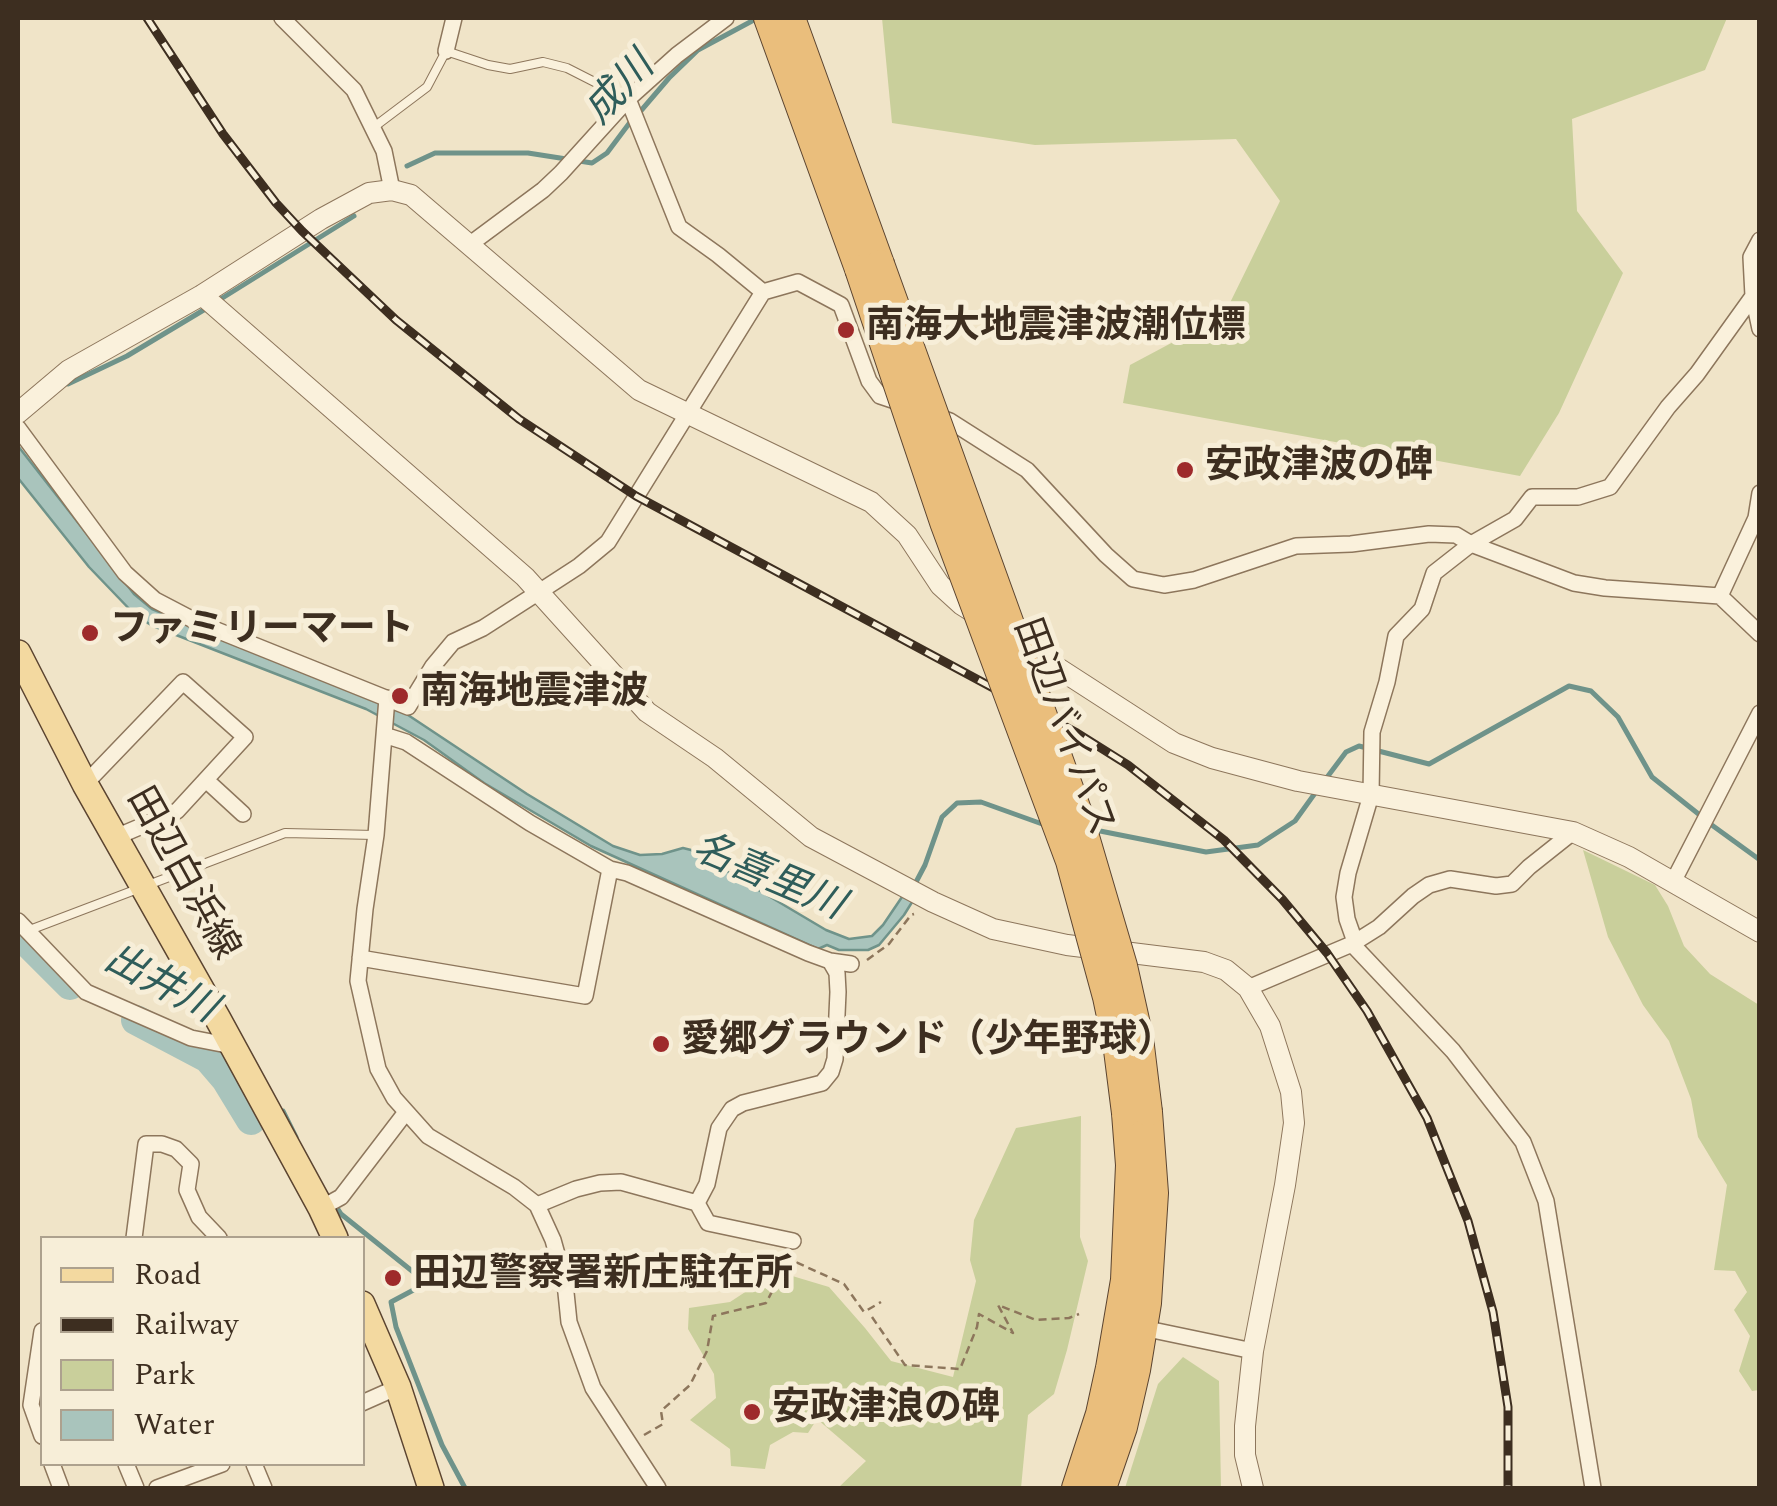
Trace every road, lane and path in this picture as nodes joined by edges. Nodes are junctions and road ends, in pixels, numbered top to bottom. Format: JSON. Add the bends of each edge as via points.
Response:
{"nodes":[{"id":1,"x":282,"y":18,"type":"edge"},
{"id":2,"x":454,"y":18,"type":"edge"},
{"id":3,"x":724,"y":18,"type":"edge"},
{"id":4,"x":768,"y":18,"type":"edge"},
{"id":5,"x":791,"y":18,"type":"edge"},
{"id":6,"x":446,"y":51,"type":"junction"},
{"id":7,"x":628,"y":100,"type":"junction"},
{"id":8,"x":374,"y":127,"type":"junction"},
{"id":9,"x":392,"y":190,"type":"junction"},
{"id":10,"x":1760,"y":240,"type":"edge"},
{"id":11,"x":468,"y":245,"type":"junction"},
{"id":12,"x":870,"y":266,"type":"junction"},
{"id":13,"x":763,"y":292,"type":"junction"},
{"id":14,"x":202,"y":295,"type":"junction"},
{"id":15,"x":1753,"y":296,"type":"junction"},
{"id":16,"x":1760,"y":328,"type":"edge"},
{"id":17,"x":18,"y":413,"type":"edge"},
{"id":18,"x":688,"y":413,"type":"junction"},
{"id":19,"x":18,"y":428,"type":"edge"},
{"id":20,"x":1760,"y":493,"type":"edge"},
{"id":21,"x":1470,"y":544,"type":"junction"},
{"id":22,"x":539,"y":592,"type":"junction"},
{"id":23,"x":1720,"y":596,"type":"junction"},
{"id":24,"x":1760,"y":634,"type":"edge"},
{"id":25,"x":18,"y":654,"type":"edge"},
{"id":26,"x":387,"y":701,"type":"junction"},
{"id":27,"x":1760,"y":713,"type":"edge"},
{"id":28,"x":384,"y":732,"type":"junction"},
{"id":29,"x":206,"y":780,"type":"junction"},
{"id":30,"x":86,"y":784,"type":"junction"},
{"id":31,"x":1371,"y":795,"type":"junction"},
{"id":32,"x":243,"y":814,"type":"dead end"},
{"id":33,"x":1572,"y":832,"type":"junction"},
{"id":34,"x":376,"y":836,"type":"junction"},
{"id":35,"x":116,"y":837,"type":"junction"},
{"id":36,"x":610,"y":869,"type":"junction"},
{"id":37,"x":1672,"y":882,"type":"junction"},
{"id":38,"x":143,"y":885,"type":"junction"},
{"id":39,"x":930,"y":901,"type":"junction"},
{"id":40,"x":22,"y":926,"type":"edge"},
{"id":41,"x":1760,"y":932,"type":"edge"},
{"id":42,"x":1353,"y":941,"type":"junction"},
{"id":43,"x":360,"y":958,"type":"junction"},
{"id":44,"x":830,"y":960,"type":"junction"},
{"id":45,"x":851,"y":964,"type":"joint"},
{"id":46,"x":1248,"y":988,"type":"junction"},
{"id":47,"x":232,"y":1046,"type":"junction"},
{"id":48,"x":406,"y":1112,"type":"junction"},
{"id":49,"x":697,"y":1202,"type":"junction"},
{"id":50,"x":331,"y":1203,"type":"junction"},
{"id":51,"x":536,"y":1205,"type":"junction"},
{"id":52,"x":134,"y":1236,"type":"edge"},
{"id":53,"x":218,"y":1236,"type":"edge"},
{"id":54,"x":335,"y":1236,"type":"edge"},
{"id":55,"x":793,"y":1240,"type":"dead end"},
{"id":56,"x":880,"y":1302,"type":"dead end"},
{"id":57,"x":365,"y":1311,"type":"edge"},
{"id":58,"x":1079,"y":1314,"type":"dead end"},
{"id":59,"x":872,"y":1317,"type":"dead end"},
{"id":60,"x":1131,"y":1325,"type":"junction"},
{"id":61,"x":40,"y":1344,"type":"edge"},
{"id":62,"x":1253,"y":1350,"type":"junction"},
{"id":63,"x":398,"y":1387,"type":"junction"},
{"id":64,"x":365,"y":1401,"type":"edge"},
{"id":65,"x":40,"y":1430,"type":"edge"},
{"id":66,"x":630,"y":1444,"type":"junction"},
{"id":67,"x":217,"y":1466,"type":"edge"},
{"id":68,"x":158,"y":1488,"type":"edge"},
{"id":69,"x":431,"y":1488,"type":"edge"},
{"id":70,"x":658,"y":1488,"type":"edge"},
{"id":71,"x":1076,"y":1488,"type":"edge"},
{"id":72,"x":1102,"y":1488,"type":"edge"},
{"id":73,"x":1253,"y":1488,"type":"edge"},
{"id":74,"x":1592,"y":1488,"type":"edge"}],
"edges":[{"from":1,"to":8,"type":"street","via":[[354,90]]},
{"from":2,"to":6,"type":"street"},
{"from":3,"to":7,"type":"street"},
{"from":4,"to":12,"type":"highway","name":"田辺バイパス"},
{"from":5,"to":12,"type":"highway","name":"田辺バイパス"},
{"from":6,"to":7,"type":"lane","via":[[510,69],[543,62],[567,68]]},
{"from":6,"to":8,"type":"lane","via":[[427,87]]},
{"from":7,"to":11,"type":"street","via":[[561,173]]},
{"from":7,"to":13,"type":"street","via":[[679,228]]},
{"from":8,"to":9,"type":"street"},
{"from":9,"to":11,"type":"street","via":[[410,195]]},
{"from":9,"to":14,"type":"street","via":[[369,193]]},
{"from":10,"to":15,"type":"street","via":[[1751,257]]},
{"from":11,"to":18,"type":"street","via":[[639,390]]},
{"from":12,"to":60,"type":"highway","name":"田辺バイパス","bridge":true,"via":[[944,522],[1070,861],[1137,1113],[1125,1280]]},
{"from":13,"to":18,"type":"street"},
{"from":13,"to":21,"type":"street","via":[[798,282],[841,304],[880,396],[950,421],[1027,470],[1133,579],[1164,585],[1194,580],[1296,546],[1429,534],[1456,535]]},
{"from":14,"to":17,"type":"street","via":[[69,370]]},
{"from":14,"to":22,"type":"street"},
{"from":15,"to":16,"type":"street"},
{"from":15,"to":21,"type":"street","via":[[1610,487],[1578,498],[1532,497],[1514,519]]},
{"from":18,"to":22,"type":"street","via":[[608,542]]},
{"from":18,"to":31,"type":"street","via":[[871,502],[907,534],[962,604],[1174,743],[1298,781]]},
{"from":19,"to":26,"type":"street","via":[[125,574],[155,600]]},
{"from":20,"to":23,"type":"street","via":[[1756,518]]},
{"from":21,"to":23,"type":"street","via":[[1574,583]]},
{"from":21,"to":31,"type":"street","via":[[1434,573],[1422,610],[1396,636],[1372,732]]},
{"from":22,"to":26,"type":"street","via":[[454,642],[408,708]]},
{"from":22,"to":39,"type":"street","via":[[646,712],[715,758],[811,838]]},
{"from":23,"to":24,"type":"street"},
{"from":25,"to":30,"type":"main road","name":"田辺白浜線"},
{"from":26,"to":28,"type":"street"},
{"from":27,"to":37,"type":"street"},
{"from":28,"to":34,"type":"street"},
{"from":28,"to":36,"type":"street"},
{"from":29,"to":30,"type":"street","via":[[245,737],[183,682]]},
{"from":29,"to":32,"type":"street"},
{"from":29,"to":35,"type":"street","via":[[177,811]]},
{"from":30,"to":35,"type":"main road","name":"田辺白浜線"},
{"from":31,"to":33,"type":"street"},
{"from":31,"to":42,"type":"street","via":[[1344,897]]},
{"from":33,"to":37,"type":"street"},
{"from":33,"to":42,"type":"street","via":[[1512,884],[1450,879],[1429,885]]},
{"from":34,"to":38,"type":"lane","via":[[286,833]]},
{"from":34,"to":43,"type":"street"},
{"from":35,"to":38,"type":"main road","name":"田辺白浜線"},
{"from":36,"to":43,"type":"street","via":[[585,996]]},
{"from":36,"to":44,"type":"street"},
{"from":37,"to":41,"type":"street"},
{"from":38,"to":40,"type":"lane"},
{"from":38,"to":47,"type":"main road","name":"田辺白浜線"},
{"from":39,"to":45,"type":"path","via":[[929,911],[911,915],[871,959]]},
{"from":39,"to":46,"type":"street","via":[[993,929],[1204,962]]},
{"from":40,"to":47,"type":"street","via":[[86,992],[192,1038]]},
{"from":42,"to":46,"type":"street"},
{"from":42,"to":74,"type":"street","via":[[1523,1142],[1546,1200]]},
{"from":43,"to":48,"type":"street","via":[[358,981],[378,1069]]},
{"from":44,"to":45,"type":"street"},
{"from":44,"to":49,"type":"street","via":[[838,992],[831,1072],[822,1083],[732,1108],[718,1128]]},
{"from":46,"to":62,"type":"street","via":[[1270,1026],[1294,1123]]},
{"from":47,"to":50,"type":"main road","name":"田辺白浜線"},
{"from":48,"to":50,"type":"street"},
{"from":48,"to":51,"type":"street","via":[[428,1136]]},
{"from":49,"to":51,"type":"street","via":[[620,1182]]},
{"from":49,"to":55,"type":"street","via":[[708,1223]]},
{"from":50,"to":54,"type":"main road","name":"田辺白浜線"},
{"from":51,"to":66,"type":"street","via":[[553,1240],[569,1322],[593,1388]]},
{"from":52,"to":53,"type":"street","via":[[146,1144],[176,1149],[191,1164],[187,1190]]},
{"from":56,"to":66,"type":"path","via":[[864,1312],[844,1284],[789,1259],[766,1303],[713,1316],[707,1351],[690,1386],[661,1411],[662,1424]]},
{"from":57,"to":63,"type":"main road"},
{"from":58,"to":59,"type":"path","via":[[1036,1320],[998,1305],[1013,1333],[979,1314],[960,1370],[905,1365]]},
{"from":60,"to":62,"type":"street"},
{"from":60,"to":71,"type":"highway","name":"田辺バイパス"},
{"from":60,"to":72,"type":"highway","name":"田辺バイパス","via":[[1124,1426]]},
{"from":61,"to":65,"type":"street","via":[[31,1405]]},
{"from":62,"to":73,"type":"street","via":[[1245,1455]]},
{"from":63,"to":64,"type":"street"},
{"from":63,"to":69,"type":"main road"},
{"from":66,"to":70,"type":"street"},
{"from":67,"to":68,"type":"street"}]}
